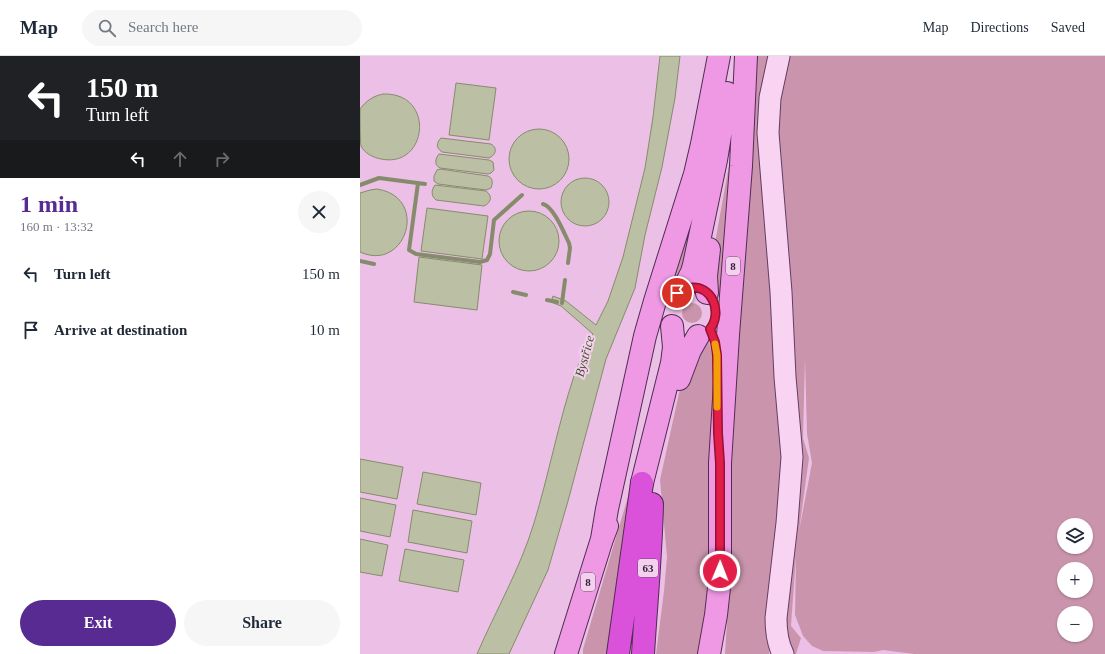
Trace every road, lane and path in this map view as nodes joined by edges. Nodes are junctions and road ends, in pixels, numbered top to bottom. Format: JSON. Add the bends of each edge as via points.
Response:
{"nodes":[{"id":1,"x":719,"y":56,"type":"edge"},
{"id":2,"x":731,"y":56,"type":"edge"},
{"id":3,"x":738,"y":56,"type":"edge"},
{"id":4,"x":746,"y":56,"type":"edge"},
{"id":5,"x":779,"y":56,"type":"edge"},
{"id":6,"x":683,"y":290,"type":"junction"},
{"id":7,"x":707,"y":293,"type":"junction"},
{"id":8,"x":670,"y":319,"type":"junction"},
{"id":9,"x":704,"y":333,"type":"junction"},
{"id":10,"x":720,"y":463,"type":"junction"},
{"id":11,"x":648,"y":483,"type":"junction"},
{"id":12,"x":602,"y":538,"type":"junction"},
{"id":13,"x":566,"y":654,"type":"edge"},
{"id":14,"x":618,"y":654,"type":"edge"},
{"id":15,"x":643,"y":654,"type":"edge"},
{"id":16,"x":709,"y":654,"type":"edge"},
{"id":17,"x":783,"y":654,"type":"edge"}],
"edges":[{"from":1,"to":12,"type":"main road","number":"8","via":[[695,174],[641,354]]},
{"from":2,"to":6,"type":"main road","via":[[711,186],[694,265]]},
{"from":3,"to":7,"type":"main road","via":[[723,178],[707,266]]},
{"from":4,"to":10,"type":"main road","number":"8","via":[[741,166]]},
{"from":5,"to":17,"type":"street","via":[[770,98],[768,133],[792,457],[776,618],[778,643]]},
{"from":6,"to":7,"type":"main road","via":[[694,288]]},
{"from":6,"to":8,"type":"main road","via":[[671,300]]},
{"from":7,"to":9,"type":"main road","via":[[714,302],[716,312],[715,322]]},
{"from":8,"to":9,"type":"main road","via":[[682,335],[689,337]]},
{"from":8,"to":11,"type":"main road","number":"63","via":[[674,347],[672,363]]},
{"from":8,"to":12,"type":"main road","via":[[660,339],[624,477]]},
{"from":9,"to":10,"type":"main road","via":[[715,342],[717,355]]},
{"from":9,"to":11,"type":"main road","number":"63","via":[[686,358]]},
{"from":10,"to":16,"type":"main road","number":"8","via":[[720,579]]},
{"from":11,"to":14,"type":"highway","number":"63"},
{"from":11,"to":15,"type":"highway","number":"63","via":[[652,491],[651,542]]},
{"from":12,"to":13,"type":"main road","number":"8"}]}
